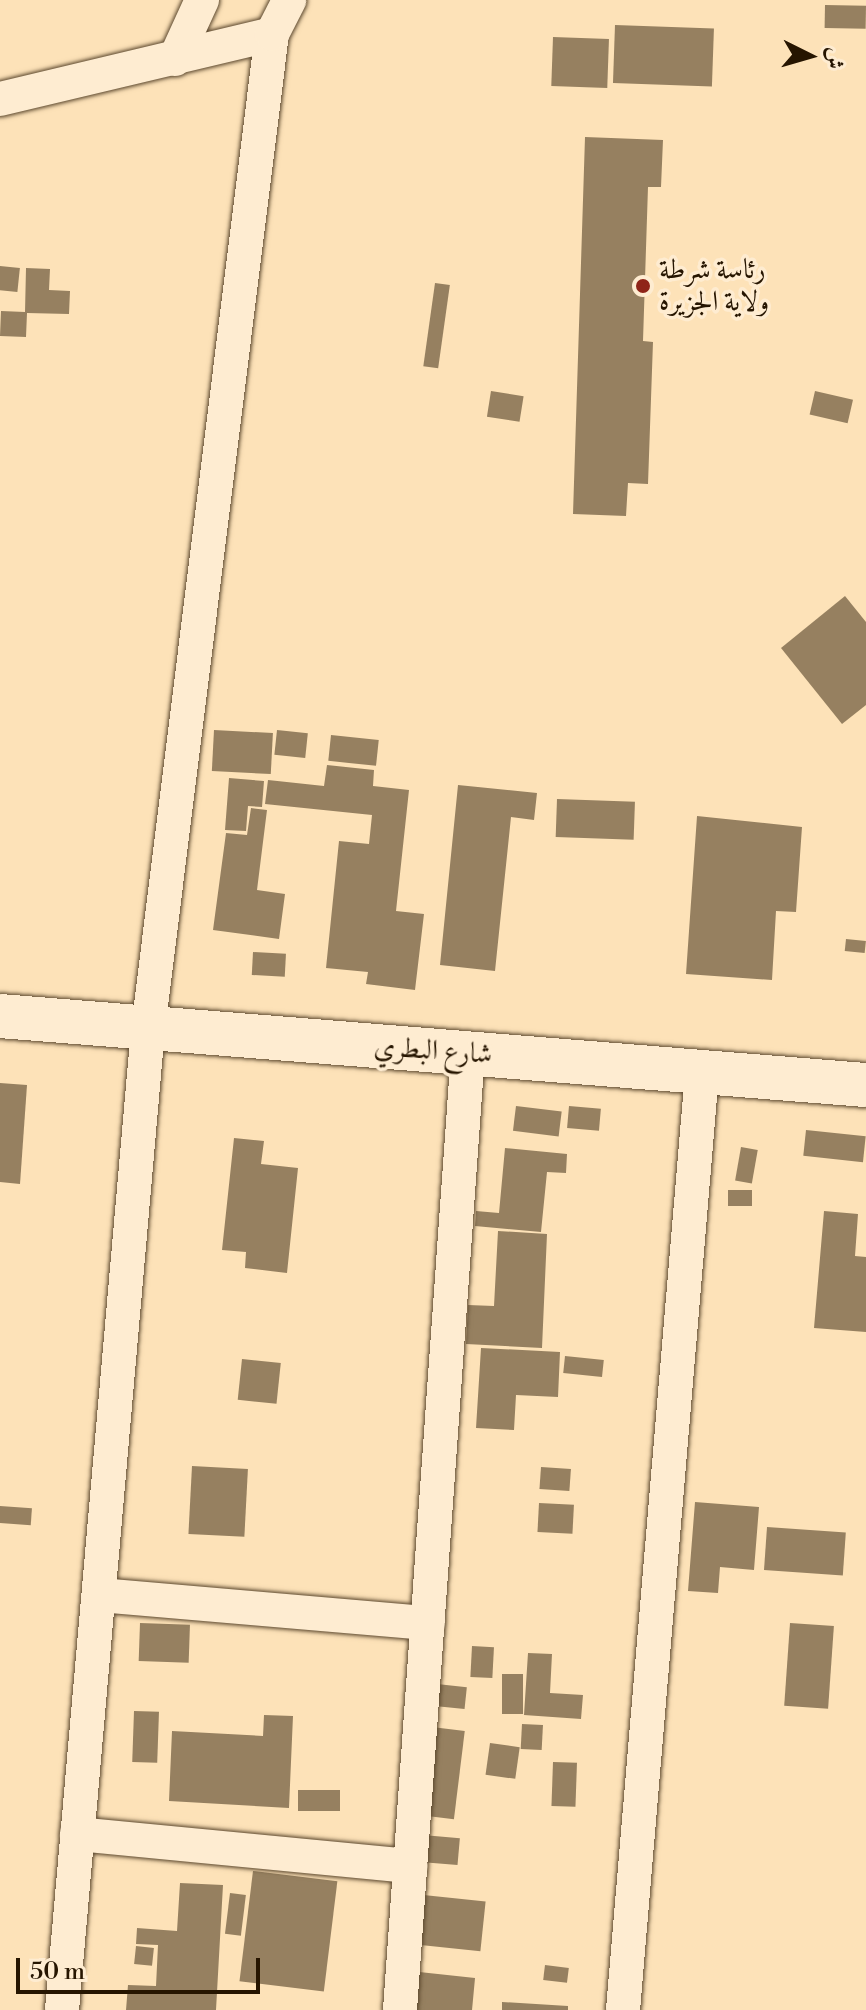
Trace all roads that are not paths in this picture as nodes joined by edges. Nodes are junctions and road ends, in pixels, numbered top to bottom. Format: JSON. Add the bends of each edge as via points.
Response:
{"nodes":[{"id":1,"x":202,"y":0,"type":"edge"},
{"id":2,"x":289,"y":0,"type":"edge"},
{"id":3,"x":272,"y":34,"type":"junction"},
{"id":4,"x":175,"y":59,"type":"junction"},
{"id":5,"x":0,"y":99,"type":"edge"},
{"id":6,"x":0,"y":1016,"type":"edge"},
{"id":7,"x":148,"y":1029,"type":"junction"},
{"id":8,"x":468,"y":1053,"type":"junction"},
{"id":9,"x":702,"y":1074,"type":"junction"},
{"id":10,"x":866,"y":1085,"type":"edge"},
{"id":11,"x":99,"y":1595,"type":"junction"},
{"id":12,"x":428,"y":1623,"type":"junction"},
{"id":13,"x":77,"y":1834,"type":"junction"},
{"id":14,"x":410,"y":1866,"type":"junction"},
{"id":15,"x":62,"y":2010,"type":"edge"},
{"id":16,"x":400,"y":2010,"type":"edge"},
{"id":17,"x":623,"y":2010,"type":"edge"}],
"edges":[{"from":1,"to":4,"type":"street"},
{"from":2,"to":3,"type":"street"},
{"from":3,"to":4,"type":"street"},
{"from":3,"to":7,"type":"street"},
{"from":4,"to":5,"type":"street"},
{"from":6,"to":7,"type":"main road","name":"شارع البطري"},
{"from":7,"to":8,"type":"main road","name":"شارع البطري"},
{"from":7,"to":11,"type":"street"},
{"from":8,"to":9,"type":"main road","name":"شارع البطري"},
{"from":8,"to":12,"type":"street"},
{"from":9,"to":10,"type":"main road","name":"شارع البطري"},
{"from":9,"to":17,"type":"street"},
{"from":11,"to":12,"type":"street"},
{"from":11,"to":13,"type":"street"},
{"from":12,"to":14,"type":"street"},
{"from":13,"to":14,"type":"street"},
{"from":13,"to":15,"type":"street"},
{"from":14,"to":16,"type":"street"}]}
